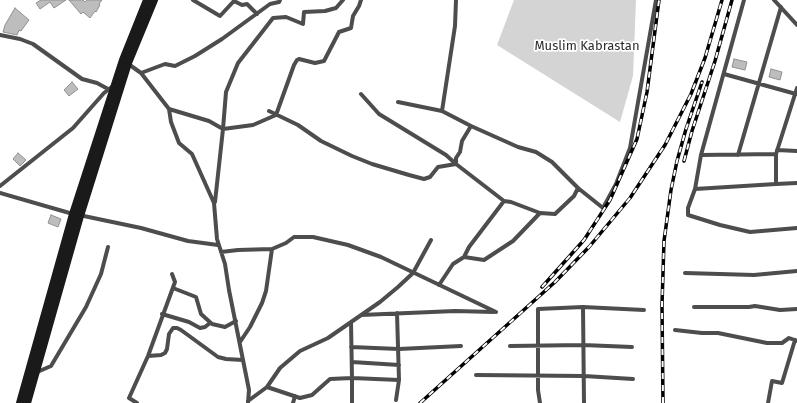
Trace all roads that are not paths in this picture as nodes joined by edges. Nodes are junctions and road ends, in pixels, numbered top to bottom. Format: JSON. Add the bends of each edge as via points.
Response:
{"nodes":[{"id":1,"x":147,"y":0,"type":"edge"},
{"id":2,"x":154,"y":0,"type":"edge"},
{"id":3,"x":193,"y":0,"type":"edge"},
{"id":4,"x":280,"y":0,"type":"edge"},
{"id":5,"x":343,"y":0,"type":"edge"},
{"id":6,"x":361,"y":0,"type":"edge"},
{"id":7,"x":456,"y":0,"type":"edge"},
{"id":8,"x":656,"y":0,"type":"edge"},
{"id":9,"x":744,"y":0,"type":"edge"},
{"id":10,"x":774,"y":0,"type":"edge"},
{"id":11,"x":781,"y":7,"type":"junction"},
{"id":12,"x":257,"y":14,"type":"junction"},
{"id":13,"x":797,"y":25,"type":"edge"},
{"id":14,"x":0,"y":35,"type":"edge"},
{"id":15,"x":125,"y":62,"type":"junction"},
{"id":16,"x":141,"y":73,"type":"junction"},
{"id":17,"x":724,"y":74,"type":"junction"},
{"id":18,"x":758,"y":83,"type":"junction"},
{"id":19,"x":115,"y":85,"type":"junction"},
{"id":20,"x":797,"y":88,"type":"edge"},
{"id":21,"x":361,"y":94,"type":"dead end"},
{"id":22,"x":796,"y":94,"type":"edge"},
{"id":23,"x":398,"y":102,"type":"dead end"},
{"id":24,"x":170,"y":109,"type":"junction"},
{"id":25,"x":269,"y":111,"type":"dead end"},
{"id":26,"x":442,"y":111,"type":"junction"},
{"id":27,"x":276,"y":115,"type":"junction"},
{"id":28,"x":471,"y":126,"type":"junction"},
{"id":29,"x":223,"y":129,"type":"junction"},
{"id":30,"x":776,"y":152,"type":"junction"},
{"id":31,"x":797,"y":152,"type":"edge"},
{"id":32,"x":701,"y":155,"type":"junction"},
{"id":33,"x":738,"y":155,"type":"junction"},
{"id":34,"x":456,"y":164,"type":"junction"},
{"id":35,"x":797,"y":183,"type":"edge"},
{"id":36,"x":776,"y":184,"type":"junction"},
{"id":37,"x":0,"y":186,"type":"edge"},
{"id":38,"x":578,"y":188,"type":"junction"},
{"id":39,"x":696,"y":189,"type":"junction"},
{"id":40,"x":0,"y":193,"type":"edge"},
{"id":41,"x":504,"y":201,"type":"junction"},
{"id":42,"x":214,"y":203,"type":"junction"},
{"id":43,"x":540,"y":212,"type":"junction"},
{"id":44,"x":76,"y":215,"type":"junction"},
{"id":45,"x":797,"y":228,"type":"edge"},
{"id":46,"x":431,"y":240,"type":"dead end"},
{"id":47,"x":218,"y":245,"type":"junction"},
{"id":48,"x":108,"y":247,"type":"dead end"},
{"id":49,"x":272,"y":249,"type":"junction"},
{"id":50,"x":221,"y":252,"type":"junction"},
{"id":51,"x":464,"y":257,"type":"junction"},
{"id":52,"x":797,"y":271,"type":"edge"},
{"id":53,"x":413,"y":273,"type":"junction"},
{"id":54,"x":685,"y":273,"type":"dead end"},
{"id":55,"x":172,"y":274,"type":"dead end"},
{"id":56,"x":439,"y":285,"type":"junction"},
{"id":57,"x":173,"y":288,"type":"junction"},
{"id":58,"x":583,"y":307,"type":"junction"},
{"id":59,"x":694,"y":307,"type":"dead end"},
{"id":60,"x":797,"y":309,"type":"edge"},
{"id":61,"x":644,"y":310,"type":"dead end"},
{"id":62,"x":397,"y":313,"type":"junction"},
{"id":63,"x":162,"y":314,"type":"junction"},
{"id":64,"x":361,"y":315,"type":"junction"},
{"id":65,"x":236,"y":321,"type":"junction"},
{"id":66,"x":351,"y":322,"type":"junction"},
{"id":67,"x":210,"y":323,"type":"junction"},
{"id":68,"x":675,"y":330,"type":"dead end"},
{"id":69,"x":796,"y":341,"type":"edge"},
{"id":70,"x":240,"y":342,"type":"junction"},
{"id":71,"x":538,"y":345,"type":"junction"},
{"id":72,"x":584,"y":345,"type":"junction"},
{"id":73,"x":461,"y":346,"type":"dead end"},
{"id":74,"x":510,"y":346,"type":"dead end"},
{"id":75,"x":351,"y":347,"type":"junction"},
{"id":76,"x":632,"y":347,"type":"dead end"},
{"id":77,"x":399,"y":349,"type":"junction"},
{"id":78,"x":148,"y":356,"type":"junction"},
{"id":79,"x":243,"y":360,"type":"junction"},
{"id":80,"x":352,"y":362,"type":"junction"},
{"id":81,"x":399,"y":365,"type":"junction"},
{"id":82,"x":35,"y":373,"type":"junction"},
{"id":83,"x":476,"y":375,"type":"dead end"},
{"id":84,"x":539,"y":376,"type":"junction"},
{"id":85,"x":584,"y":376,"type":"junction"},
{"id":86,"x":352,"y":378,"type":"junction"},
{"id":87,"x":633,"y":379,"type":"dead end"},
{"id":88,"x":399,"y":380,"type":"junction"},
{"id":89,"x":267,"y":387,"type":"junction"},
{"id":90,"x":295,"y":396,"type":"junction"},
{"id":91,"x":396,"y":400,"type":"dead end"},
{"id":92,"x":248,"y":402,"type":"edge"},
{"id":93,"x":20,"y":403,"type":"edge"},
{"id":94,"x":27,"y":403,"type":"edge"},
{"id":95,"x":137,"y":403,"type":"edge"},
{"id":96,"x":293,"y":403,"type":"edge"},
{"id":97,"x":352,"y":403,"type":"edge"},
{"id":98,"x":540,"y":403,"type":"edge"},
{"id":99,"x":584,"y":403,"type":"edge"},
{"id":100,"x":768,"y":403,"type":"edge"}],
"edges":[{"from":1,"to":15,"type":"main road"},
{"from":2,"to":15,"type":"main road"},
{"from":3,"to":12,"type":"street","via":[[220,16],[234,1],[242,5],[247,4]]},
{"from":4,"to":12,"type":"street"},
{"from":5,"to":29,"type":"street","via":[[336,8],[304,12],[303,24],[286,17],[273,18],[238,62],[226,92]]},
{"from":6,"to":27,"type":"street","via":[[353,16],[351,28],[339,32],[324,61],[315,63],[297,60]]},
{"from":7,"to":26,"type":"street","via":[[455,26]]},
{"from":8,"to":38,"type":"street","via":[[630,148],[616,184],[603,208]]},
{"from":9,"to":17,"type":"street"},
{"from":10,"to":11,"type":"street"},
{"from":11,"to":13,"type":"street"},
{"from":11,"to":18,"type":"street"},
{"from":12,"to":16,"type":"street","via":[[195,56],[175,66],[165,64]]},
{"from":14,"to":19,"type":"street","via":[[33,44],[77,76]]},
{"from":15,"to":16,"type":"street"},
{"from":15,"to":19,"type":"main road"},
{"from":16,"to":24,"type":"street"},
{"from":17,"to":18,"type":"street"},
{"from":17,"to":32,"type":"street"},
{"from":18,"to":22,"type":"street"},
{"from":18,"to":33,"type":"street"},
{"from":19,"to":37,"type":"street","via":[[73,128]]},
{"from":19,"to":44,"type":"main road"},
{"from":20,"to":22,"type":"street"},
{"from":21,"to":34,"type":"street","via":[[379,114],[446,155]]},
{"from":22,"to":30,"type":"street"},
{"from":23,"to":26,"type":"street"},
{"from":24,"to":29,"type":"street"},
{"from":24,"to":42,"type":"street","via":[[171,122],[179,143],[192,154]]},
{"from":25,"to":27,"type":"street"},
{"from":26,"to":28,"type":"street"},
{"from":27,"to":29,"type":"street","via":[[253,125]]},
{"from":27,"to":34,"type":"street","via":[[352,156],[409,175],[424,179],[430,177],[438,167]]},
{"from":28,"to":34,"type":"street","via":[[462,142]]},
{"from":28,"to":38,"type":"street","via":[[518,147],[536,152],[552,162]]},
{"from":29,"to":42,"type":"street"},
{"from":30,"to":31,"type":"street"},
{"from":30,"to":33,"type":"street"},
{"from":30,"to":36,"type":"street"},
{"from":32,"to":33,"type":"street"},
{"from":32,"to":39,"type":"street"},
{"from":34,"to":41,"type":"street"},
{"from":35,"to":36,"type":"street"},
{"from":36,"to":39,"type":"street"},
{"from":38,"to":43,"type":"street","via":[[574,196],[555,214]]},
{"from":39,"to":45,"type":"street","via":[[688,208],[688,215],[750,232]]},
{"from":40,"to":44,"type":"street"},
{"from":41,"to":43,"type":"street"},
{"from":41,"to":51,"type":"street"},
{"from":42,"to":47,"type":"street"},
{"from":43,"to":51,"type":"street","via":[[513,241],[484,260]]},
{"from":44,"to":47,"type":"street","via":[[141,228],[188,241]]},
{"from":44,"to":82,"type":"main road"},
{"from":44,"to":93,"type":"main road"},
{"from":46,"to":53,"type":"street"},
{"from":47,"to":50,"type":"street"},
{"from":48,"to":82,"type":"street","via":[[101,274],[86,307],[51,366]]},
{"from":49,"to":50,"type":"street"},
{"from":49,"to":53,"type":"street","via":[[294,237],[313,237],[348,245],[381,257]]},
{"from":49,"to":70,"type":"street","via":[[262,303]]},
{"from":50,"to":65,"type":"street"},
{"from":51,"to":56,"type":"street","via":[[453,264]]},
{"from":52,"to":54,"type":"street","via":[[754,275]]},
{"from":53,"to":56,"type":"street"},
{"from":53,"to":64,"type":"street"},
{"from":55,"to":57,"type":"street","via":[[175,282]]},
{"from":56,"to":62,"type":"street","via":[[496,312]]},
{"from":57,"to":63,"type":"street"},
{"from":57,"to":67,"type":"street","via":[[196,297],[201,314]]},
{"from":58,"to":61,"type":"street"},
{"from":58,"to":71,"type":"street","via":[[538,309]]},
{"from":58,"to":72,"type":"street"},
{"from":59,"to":60,"type":"street","via":[[755,306],[780,310]]},
{"from":62,"to":64,"type":"street"},
{"from":62,"to":77,"type":"street"},
{"from":63,"to":67,"type":"street","via":[[200,328]]},
{"from":63,"to":78,"type":"street"},
{"from":64,"to":66,"type":"street"},
{"from":65,"to":67,"type":"street","via":[[225,327]]},
{"from":65,"to":70,"type":"street"},
{"from":66,"to":75,"type":"street"},
{"from":66,"to":89,"type":"street","via":[[328,338],[300,352],[280,368]]},
{"from":68,"to":69,"type":"street","via":[[718,333],[767,343],[782,343],[789,338]]},
{"from":69,"to":100,"type":"street","via":[[782,382],[772,381]]},
{"from":70,"to":79,"type":"street"},
{"from":71,"to":72,"type":"street"},
{"from":71,"to":74,"type":"street"},
{"from":71,"to":84,"type":"street"},
{"from":72,"to":76,"type":"street"},
{"from":72,"to":85,"type":"street"},
{"from":73,"to":77,"type":"street"},
{"from":75,"to":77,"type":"street"},
{"from":75,"to":80,"type":"street"},
{"from":77,"to":81,"type":"street"},
{"from":78,"to":79,"type":"street","via":[[161,356],[165,353],[169,334],[173,328],[177,328],[218,357]]},
{"from":78,"to":95,"type":"street","via":[[129,398]]},
{"from":79,"to":92,"type":"street","via":[[249,390]]},
{"from":80,"to":81,"type":"street"},
{"from":80,"to":86,"type":"street"},
{"from":81,"to":88,"type":"street"},
{"from":82,"to":94,"type":"main road"},
{"from":83,"to":84,"type":"street"},
{"from":84,"to":85,"type":"street"},
{"from":84,"to":98,"type":"street"},
{"from":85,"to":87,"type":"street"},
{"from":85,"to":99,"type":"street"},
{"from":86,"to":88,"type":"street"},
{"from":86,"to":90,"type":"street","via":[[330,379],[312,395],[300,398]]},
{"from":86,"to":97,"type":"street"},
{"from":88,"to":91,"type":"street"},
{"from":89,"to":90,"type":"street"},
{"from":89,"to":92,"type":"street"},
{"from":90,"to":96,"type":"street"}]}
